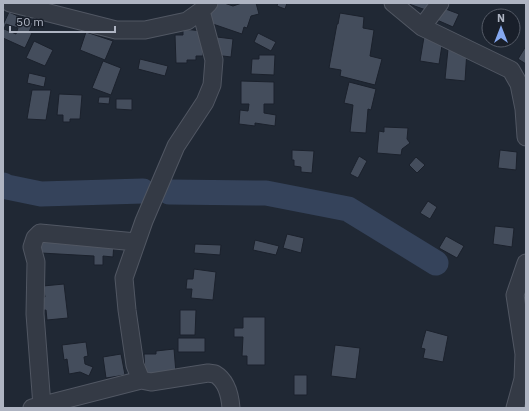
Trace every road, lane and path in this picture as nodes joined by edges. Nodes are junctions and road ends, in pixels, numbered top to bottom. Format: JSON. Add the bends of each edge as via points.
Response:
{"nodes":[{"id":1,"x":10,"y":3,"type":"edge"},
{"id":2,"x":393,"y":3,"type":"edge"},
{"id":3,"x":440,"y":3,"type":"edge"},
{"id":4,"x":205,"y":7,"type":"edge"},
{"id":5,"x":50,"y":8,"type":"edge"},
{"id":6,"x":422,"y":27,"type":"junction"},
{"id":7,"x":526,"y":137,"type":"edge"},
{"id":8,"x":136,"y":242,"type":"junction"},
{"id":9,"x":526,"y":263,"type":"edge"},
{"id":10,"x":141,"y":380,"type":"junction"},
{"id":11,"x":37,"y":407,"type":"edge"},
{"id":12,"x":231,"y":408,"type":"edge"},
{"id":13,"x":514,"y":408,"type":"edge"}],
"edges":[{"from":1,"to":5,"type":"street"},
{"from":2,"to":6,"type":"street"},
{"from":3,"to":6,"type":"street"},
{"from":4,"to":5,"type":"street","via":[[187,21],[145,30],[116,30]]},
{"from":4,"to":8,"type":"street","via":[[214,60],[212,86],[205,102],[176,146]]},
{"from":6,"to":7,"type":"street","via":[[511,70],[519,84]]},
{"from":8,"to":10,"type":"street","via":[[124,278],[126,310],[135,365]]},
{"from":8,"to":11,"type":"street","via":[[40,233],[35,238],[32,247],[36,262]]},
{"from":9,"to":13,"type":"street","via":[[515,295],[524,354],[523,379]]},
{"from":10,"to":11,"type":"street"},
{"from":10,"to":12,"type":"street","via":[[151,382],[215,374],[224,382],[230,395]]}]}
